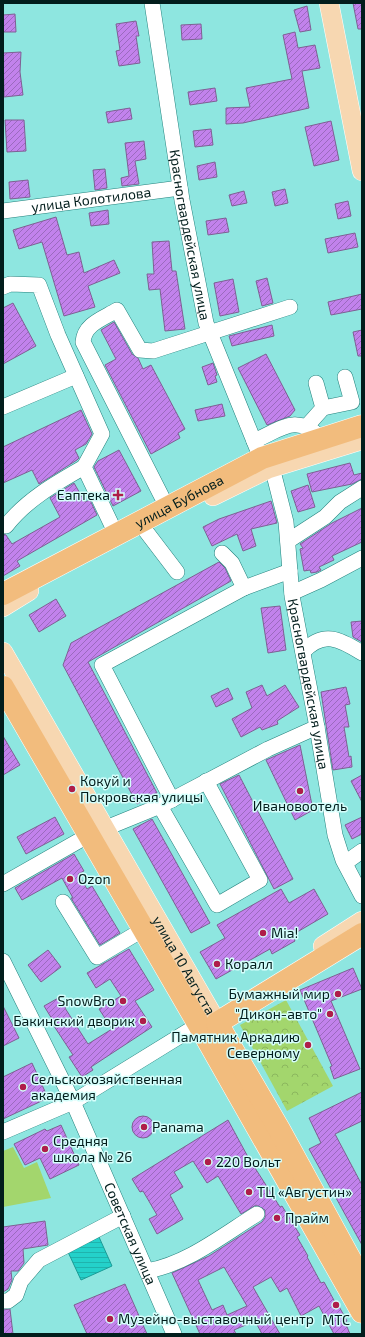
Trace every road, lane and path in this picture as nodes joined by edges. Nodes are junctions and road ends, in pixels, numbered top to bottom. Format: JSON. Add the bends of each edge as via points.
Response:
{"nodes":[{"id":1,"x":152,"y":3,"type":"edge"},
{"id":2,"x":328,"y":3,"type":"edge"},
{"id":3,"x":362,"y":171,"type":"edge"},
{"id":4,"x":180,"y":188,"type":"junction"},
{"id":5,"x":3,"y":211,"type":"edge"},
{"id":6,"x":3,"y":287,"type":"edge"},
{"id":7,"x":290,"y":308,"type":"dead end"},
{"id":8,"x":209,"y":333,"type":"junction"},
{"id":9,"x":76,"y":376,"type":"junction"},
{"id":10,"x":344,"y":377,"type":"dead end"},
{"id":11,"x":316,"y":383,"type":"dead end"},
{"id":12,"x":3,"y":407,"type":"edge"},
{"id":13,"x":323,"y":408,"type":"junction"},
{"id":14,"x":362,"y":426,"type":"edge"},
{"id":15,"x":314,"y":432,"type":"junction"},
{"id":16,"x":362,"y":440,"type":"edge"},
{"id":17,"x":261,"y":456,"type":"junction"},
{"id":18,"x":84,"y":467,"type":"junction"},
{"id":19,"x":362,"y":488,"type":"edge"},
{"id":20,"x":167,"y":507,"type":"junction"},
{"id":21,"x":6,"y":526,"type":"dead end"},
{"id":22,"x":145,"y":530,"type":"junction"},
{"id":23,"x":116,"y":534,"type":"junction"},
{"id":24,"x":288,"y":541,"type":"junction"},
{"id":25,"x":222,"y":553,"type":"dead end"},
{"id":26,"x":362,"y":558,"type":"edge"},
{"id":27,"x":177,"y":572,"type":"dead end"},
{"id":28,"x":290,"y":572,"type":"junction"},
{"id":29,"x":244,"y":588,"type":"junction"},
{"id":30,"x":292,"y":592,"type":"junction"},
{"id":31,"x":3,"y":594,"type":"edge"},
{"id":32,"x":3,"y":606,"type":"edge"},
{"id":33,"x":3,"y":652,"type":"edge"},
{"id":34,"x":303,"y":652,"type":"junction"},
{"id":35,"x":362,"y":652,"type":"edge"},
{"id":36,"x":3,"y":687,"type":"edge"},
{"id":37,"x":317,"y":727,"type":"junction"},
{"id":38,"x":206,"y":781,"type":"junction"},
{"id":39,"x":166,"y":803,"type":"junction"},
{"id":40,"x":97,"y":832,"type":"junction"},
{"id":41,"x":362,"y":852,"type":"edge"},
{"id":42,"x":345,"y":863,"type":"junction"},
{"id":43,"x":3,"y":884,"type":"edge"},
{"id":44,"x":362,"y":896,"type":"edge"},
{"id":45,"x":63,"y":902,"type":"dead end"},
{"id":46,"x":362,"y":921,"type":"edge"},
{"id":47,"x":144,"y":929,"type":"junction"},
{"id":48,"x":362,"y":934,"type":"edge"},
{"id":49,"x":4,"y":964,"type":"edge"},
{"id":50,"x":209,"y":1021,"type":"junction"},
{"id":51,"x":73,"y":1102,"type":"junction"},
{"id":52,"x":3,"y":1132,"type":"edge"},
{"id":53,"x":257,"y":1214,"type":"dead end"},
{"id":54,"x":123,"y":1216,"type":"junction"},
{"id":55,"x":147,"y":1271,"type":"junction"},
{"id":56,"x":362,"y":1281,"type":"edge"},
{"id":57,"x":3,"y":1301,"type":"edge"},
{"id":58,"x":362,"y":1312,"type":"edge"},
{"id":59,"x":174,"y":1334,"type":"edge"}],
"edges":[{"from":1,"to":4,"type":"street","name":"Красногвардейская улица"},
{"from":2,"to":3,"type":"main road"},
{"from":4,"to":5,"type":"street","name":"улица Колотилова"},
{"from":4,"to":8,"type":"street","name":"Красногвардейская улица"},
{"from":6,"to":9,"type":"street","via":[[10,284],[39,285]]},
{"from":7,"to":8,"type":"street"},
{"from":8,"to":17,"type":"street","name":"Красногвардейская улица"},
{"from":8,"to":20,"type":"street","via":[[153,351],[140,350],[117,310],[89,327],[84,333],[83,342]]},
{"from":9,"to":12,"type":"street"},
{"from":9,"to":18,"type":"street","via":[[102,434]]},
{"from":10,"to":13,"type":"street","via":[[352,402]]},
{"from":11,"to":13,"type":"street"},
{"from":13,"to":15,"type":"street"},
{"from":14,"to":15,"type":"highway","name":"улица Бубнова"},
{"from":15,"to":17,"type":"highway","name":"улица Бубнова"},
{"from":16,"to":17,"type":"main road","name":"улица Бубнова"},
{"from":17,"to":20,"type":"highway","name":"улица Бубнова"},
{"from":17,"to":22,"type":"main road","name":"улица Бубнова"},
{"from":17,"to":24,"type":"street","name":"Красногвардейская улица","via":[[274,475]]},
{"from":18,"to":21,"type":"street","via":[[37,497]]},
{"from":18,"to":23,"type":"street"},
{"from":19,"to":24,"type":"street","via":[[340,502],[325,517]]},
{"from":20,"to":23,"type":"highway","name":"улица Бубнова"},
{"from":22,"to":27,"type":"street"},
{"from":22,"to":32,"type":"main road","name":"улица Бубнова"},
{"from":23,"to":31,"type":"highway","name":"улица Бубнова"},
{"from":24,"to":28,"type":"street","name":"Красногвардейская улица"},
{"from":25,"to":29,"type":"street","via":[[232,563]]},
{"from":26,"to":30,"type":"street"},
{"from":28,"to":29,"type":"street"},
{"from":28,"to":30,"type":"street","name":"Красногвардейская улица"},
{"from":29,"to":39,"type":"street","via":[[102,665]]},
{"from":30,"to":34,"type":"street","name":"Красногвардейская улица"},
{"from":33,"to":40,"type":"main road","name":"улица 10 Августа"},
{"from":34,"to":35,"type":"street","via":[[311,643],[322,638],[342,640]]},
{"from":34,"to":37,"type":"street","name":"Красногвардейская улица"},
{"from":36,"to":40,"type":"highway","name":"улица 10 Августа"},
{"from":37,"to":38,"type":"street"},
{"from":37,"to":42,"type":"street","name":"Красногвардейская улица","via":[[335,835]]},
{"from":38,"to":39,"type":"street"},
{"from":38,"to":39,"type":"street","via":[[260,880],[216,905]]},
{"from":39,"to":40,"type":"street"},
{"from":40,"to":43,"type":"street"},
{"from":40,"to":47,"type":"highway","name":"улица 10 Августа"},
{"from":40,"to":50,"type":"main road","name":"улица 10 Августа"},
{"from":41,"to":42,"type":"street"},
{"from":42,"to":44,"type":"street","name":"Красногвардейская улица"},
{"from":45,"to":47,"type":"street","via":[[97,957]]},
{"from":46,"to":50,"type":"main road"},
{"from":47,"to":50,"type":"highway","name":"улица 10 Августа"},
{"from":48,"to":50,"type":"highway"},
{"from":49,"to":51,"type":"street","name":"Советская улица"},
{"from":50,"to":51,"type":"street","via":[[167,1043]]},
{"from":50,"to":56,"type":"highway","name":"улица 10 Августа","via":[[279,1129]]},
{"from":50,"to":58,"type":"highway","name":"улица 10 Августа"},
{"from":51,"to":52,"type":"street"},
{"from":51,"to":54,"type":"street","name":"Советская улица"},
{"from":53,"to":55,"type":"street","via":[[199,1250],[164,1268]]},
{"from":54,"to":55,"type":"street","name":"Советская улица"},
{"from":54,"to":57,"type":"street","via":[[39,1260],[21,1281],[16,1295],[8,1301]]},
{"from":55,"to":59,"type":"street","name":"Советская улица"}]}
